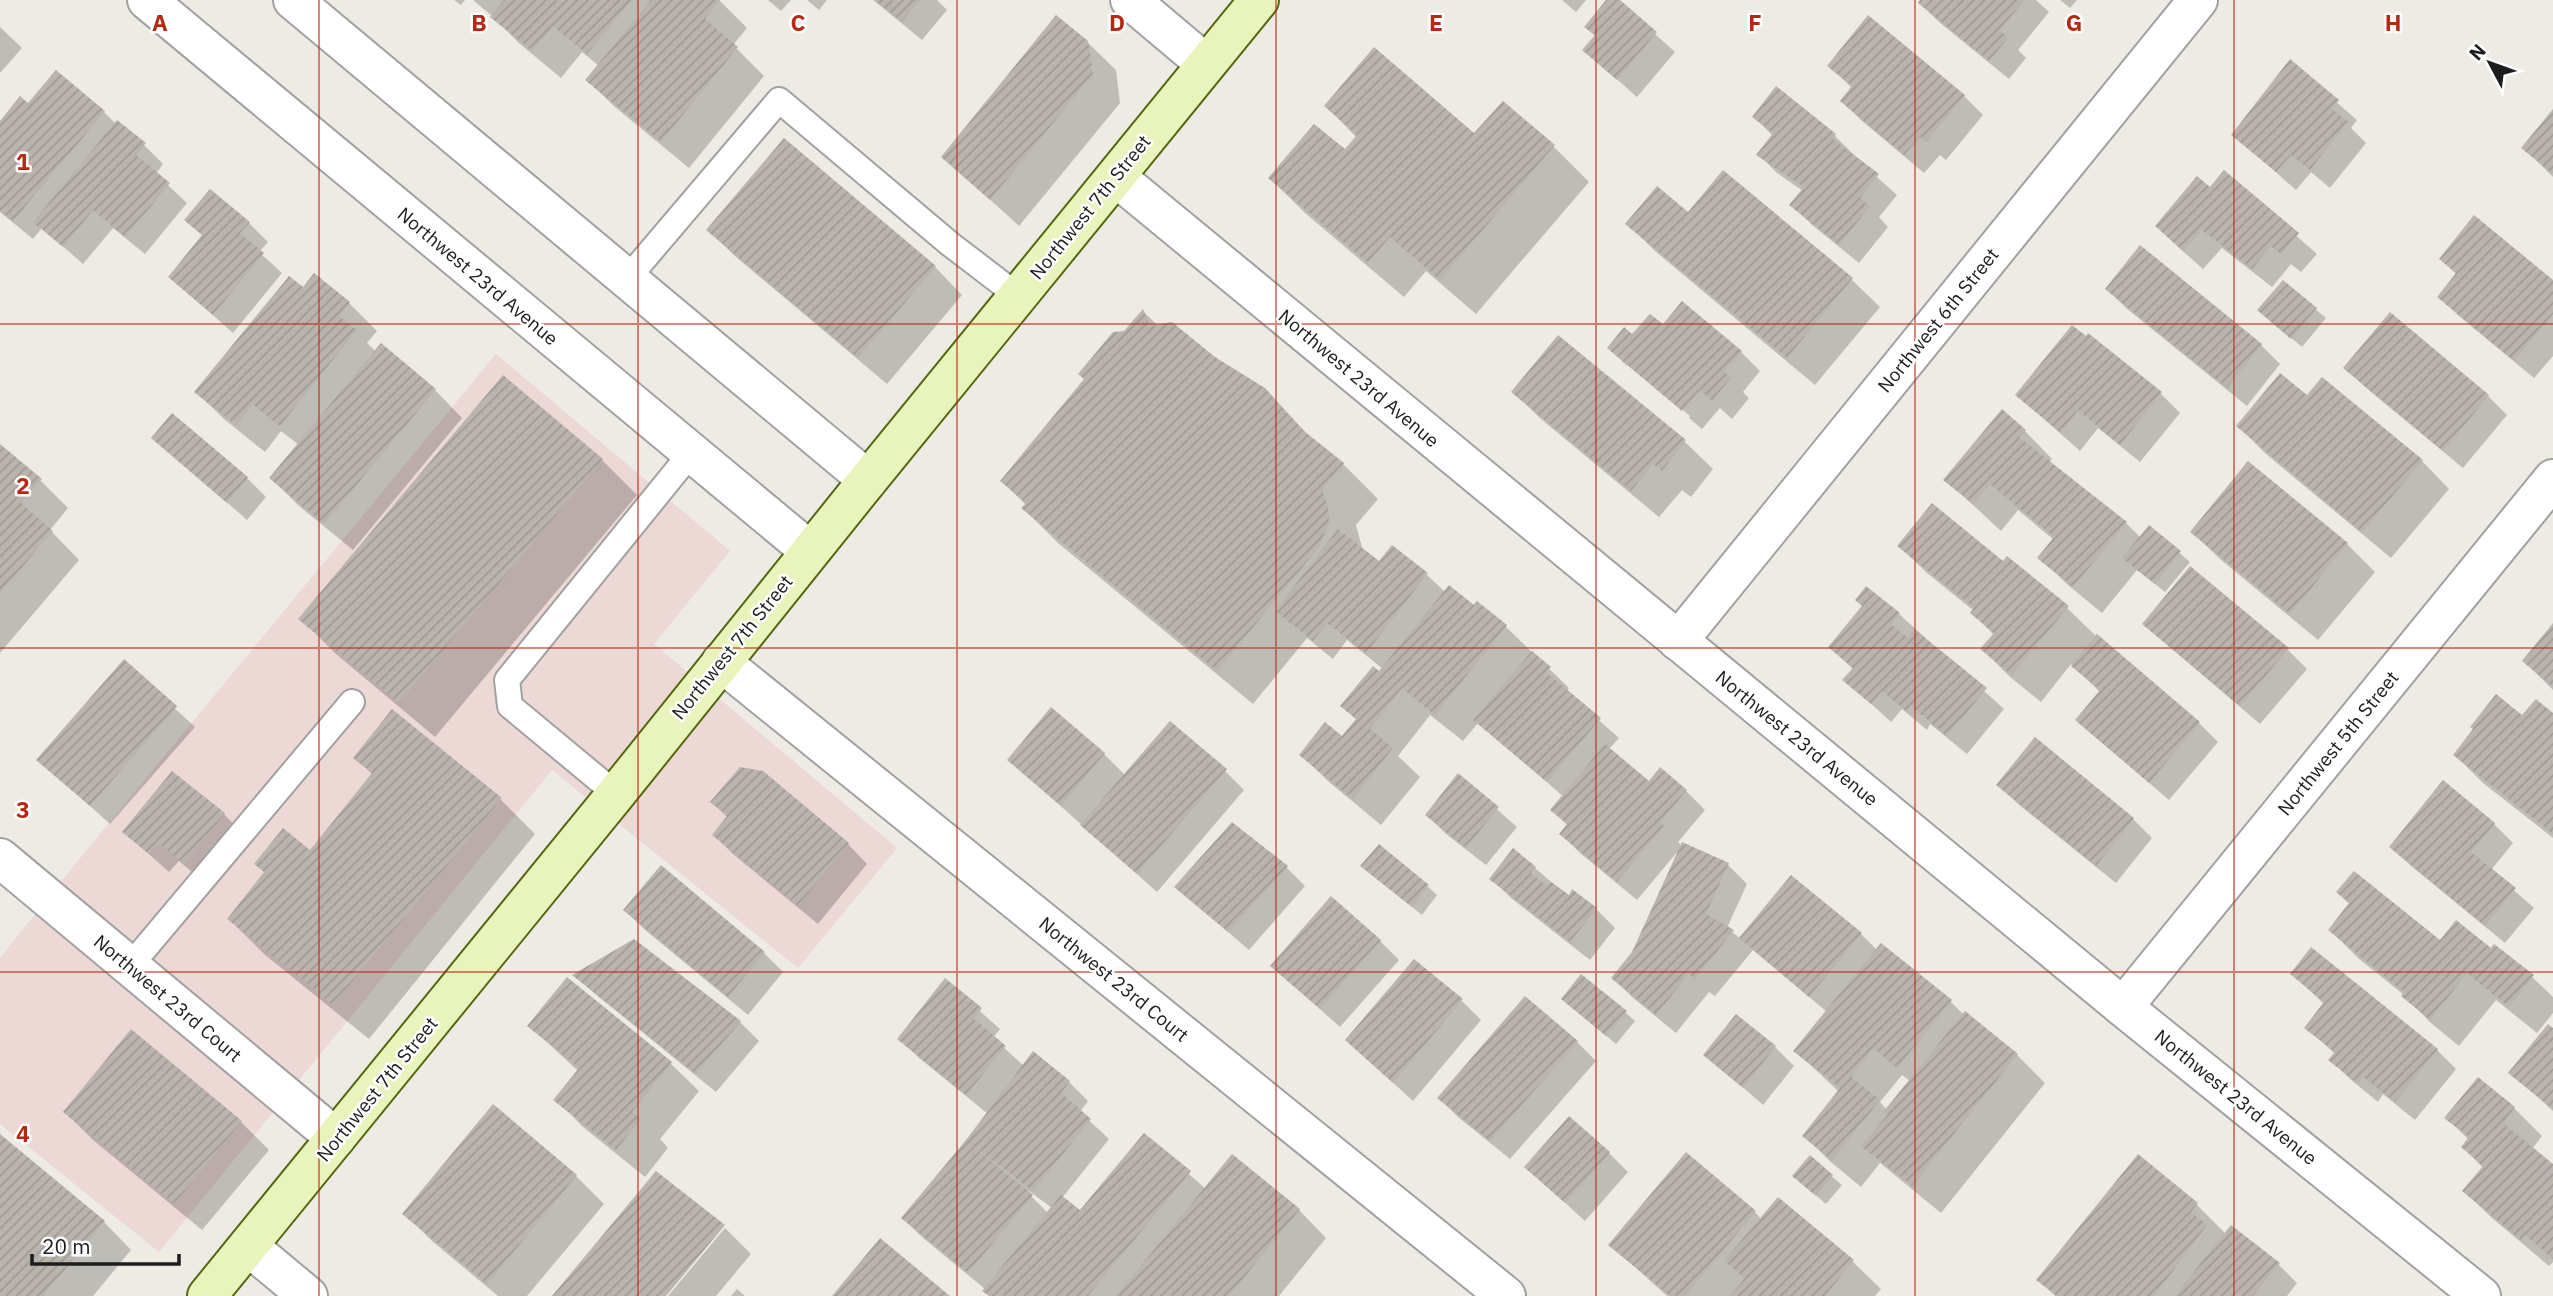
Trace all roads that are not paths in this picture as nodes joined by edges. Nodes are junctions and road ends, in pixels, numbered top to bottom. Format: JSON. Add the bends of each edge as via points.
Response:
{"nodes":[{"id":1,"x":147,"y":0,"type":"edge"},
{"id":2,"x":293,"y":0,"type":"edge"},
{"id":3,"x":1130,"y":0,"type":"edge"},
{"id":4,"x":1259,"y":0,"type":"edge"},
{"id":5,"x":2198,"y":0,"type":"edge"},
{"id":6,"x":1206,"y":64,"type":"junction"},
{"id":7,"x":1116,"y":177,"type":"junction"},
{"id":8,"x":626,"y":279,"type":"junction"},
{"id":9,"x":1018,"y":296,"type":"junction"},
{"id":10,"x":691,"y":453,"type":"junction"},
{"id":11,"x":2553,"y":479,"type":"edge"},
{"id":12,"x":867,"y":480,"type":"junction"},
{"id":13,"x":810,"y":551,"type":"junction"},
{"id":14,"x":1678,"y":641,"type":"junction"},
{"id":15,"x":721,"y":662,"type":"junction"},
{"id":16,"x":352,"y":702,"type":"dead end"},
{"id":17,"x":616,"y":794,"type":"junction"},
{"id":18,"x":0,"y":858,"type":"edge"},
{"id":19,"x":130,"y":966,"type":"junction"},
{"id":20,"x":2123,"y":1007,"type":"junction"},
{"id":21,"x":336,"y":1138,"type":"junction"},
{"id":22,"x":248,"y":1246,"type":"junction"},
{"id":23,"x":207,"y":1296,"type":"edge"},
{"id":24,"x":308,"y":1296,"type":"edge"},
{"id":25,"x":1506,"y":1296,"type":"edge"},
{"id":26,"x":2481,"y":1296,"type":"edge"}],
"edges":[{"from":1,"to":10,"type":"street","name":"Northwest 23rd Avenue"},
{"from":2,"to":8,"type":"street"},
{"from":3,"to":6,"type":"street"},
{"from":4,"to":6,"type":"main road","name":"Northwest 7th Street"},
{"from":5,"to":14,"type":"street","name":"Northwest 6th Street"},
{"from":6,"to":7,"type":"main road","name":"Northwest 7th Street"},
{"from":7,"to":9,"type":"main road","name":"Northwest 7th Street"},
{"from":7,"to":14,"type":"street","name":"Northwest 23rd Avenue"},
{"from":8,"to":9,"type":"lane","via":[[779,100]]},
{"from":8,"to":12,"type":"street"},
{"from":9,"to":12,"type":"main road","name":"Northwest 7th Street"},
{"from":10,"to":13,"type":"street","name":"Northwest 23rd Avenue"},
{"from":10,"to":17,"type":"lane","via":[[507,680],[510,706]]},
{"from":11,"to":20,"type":"street","name":"Northwest 5th Street"},
{"from":12,"to":13,"type":"main road","name":"Northwest 7th Street"},
{"from":13,"to":15,"type":"main road","name":"Northwest 7th Street"},
{"from":14,"to":20,"type":"street","name":"Northwest 23rd Avenue"},
{"from":15,"to":17,"type":"main road","name":"Northwest 7th Street"},
{"from":15,"to":25,"type":"street","name":"Northwest 23rd Court"},
{"from":16,"to":19,"type":"lane"},
{"from":17,"to":21,"type":"main road","name":"Northwest 7th Street"},
{"from":18,"to":19,"type":"street","name":"Northwest 23rd Court"},
{"from":19,"to":21,"type":"street","name":"Northwest 23rd Court"},
{"from":20,"to":26,"type":"street","name":"Northwest 23rd Avenue"},
{"from":21,"to":22,"type":"main road","name":"Northwest 7th Street"},
{"from":22,"to":23,"type":"main road","name":"Northwest 7th Street"},
{"from":22,"to":24,"type":"street"}]}
